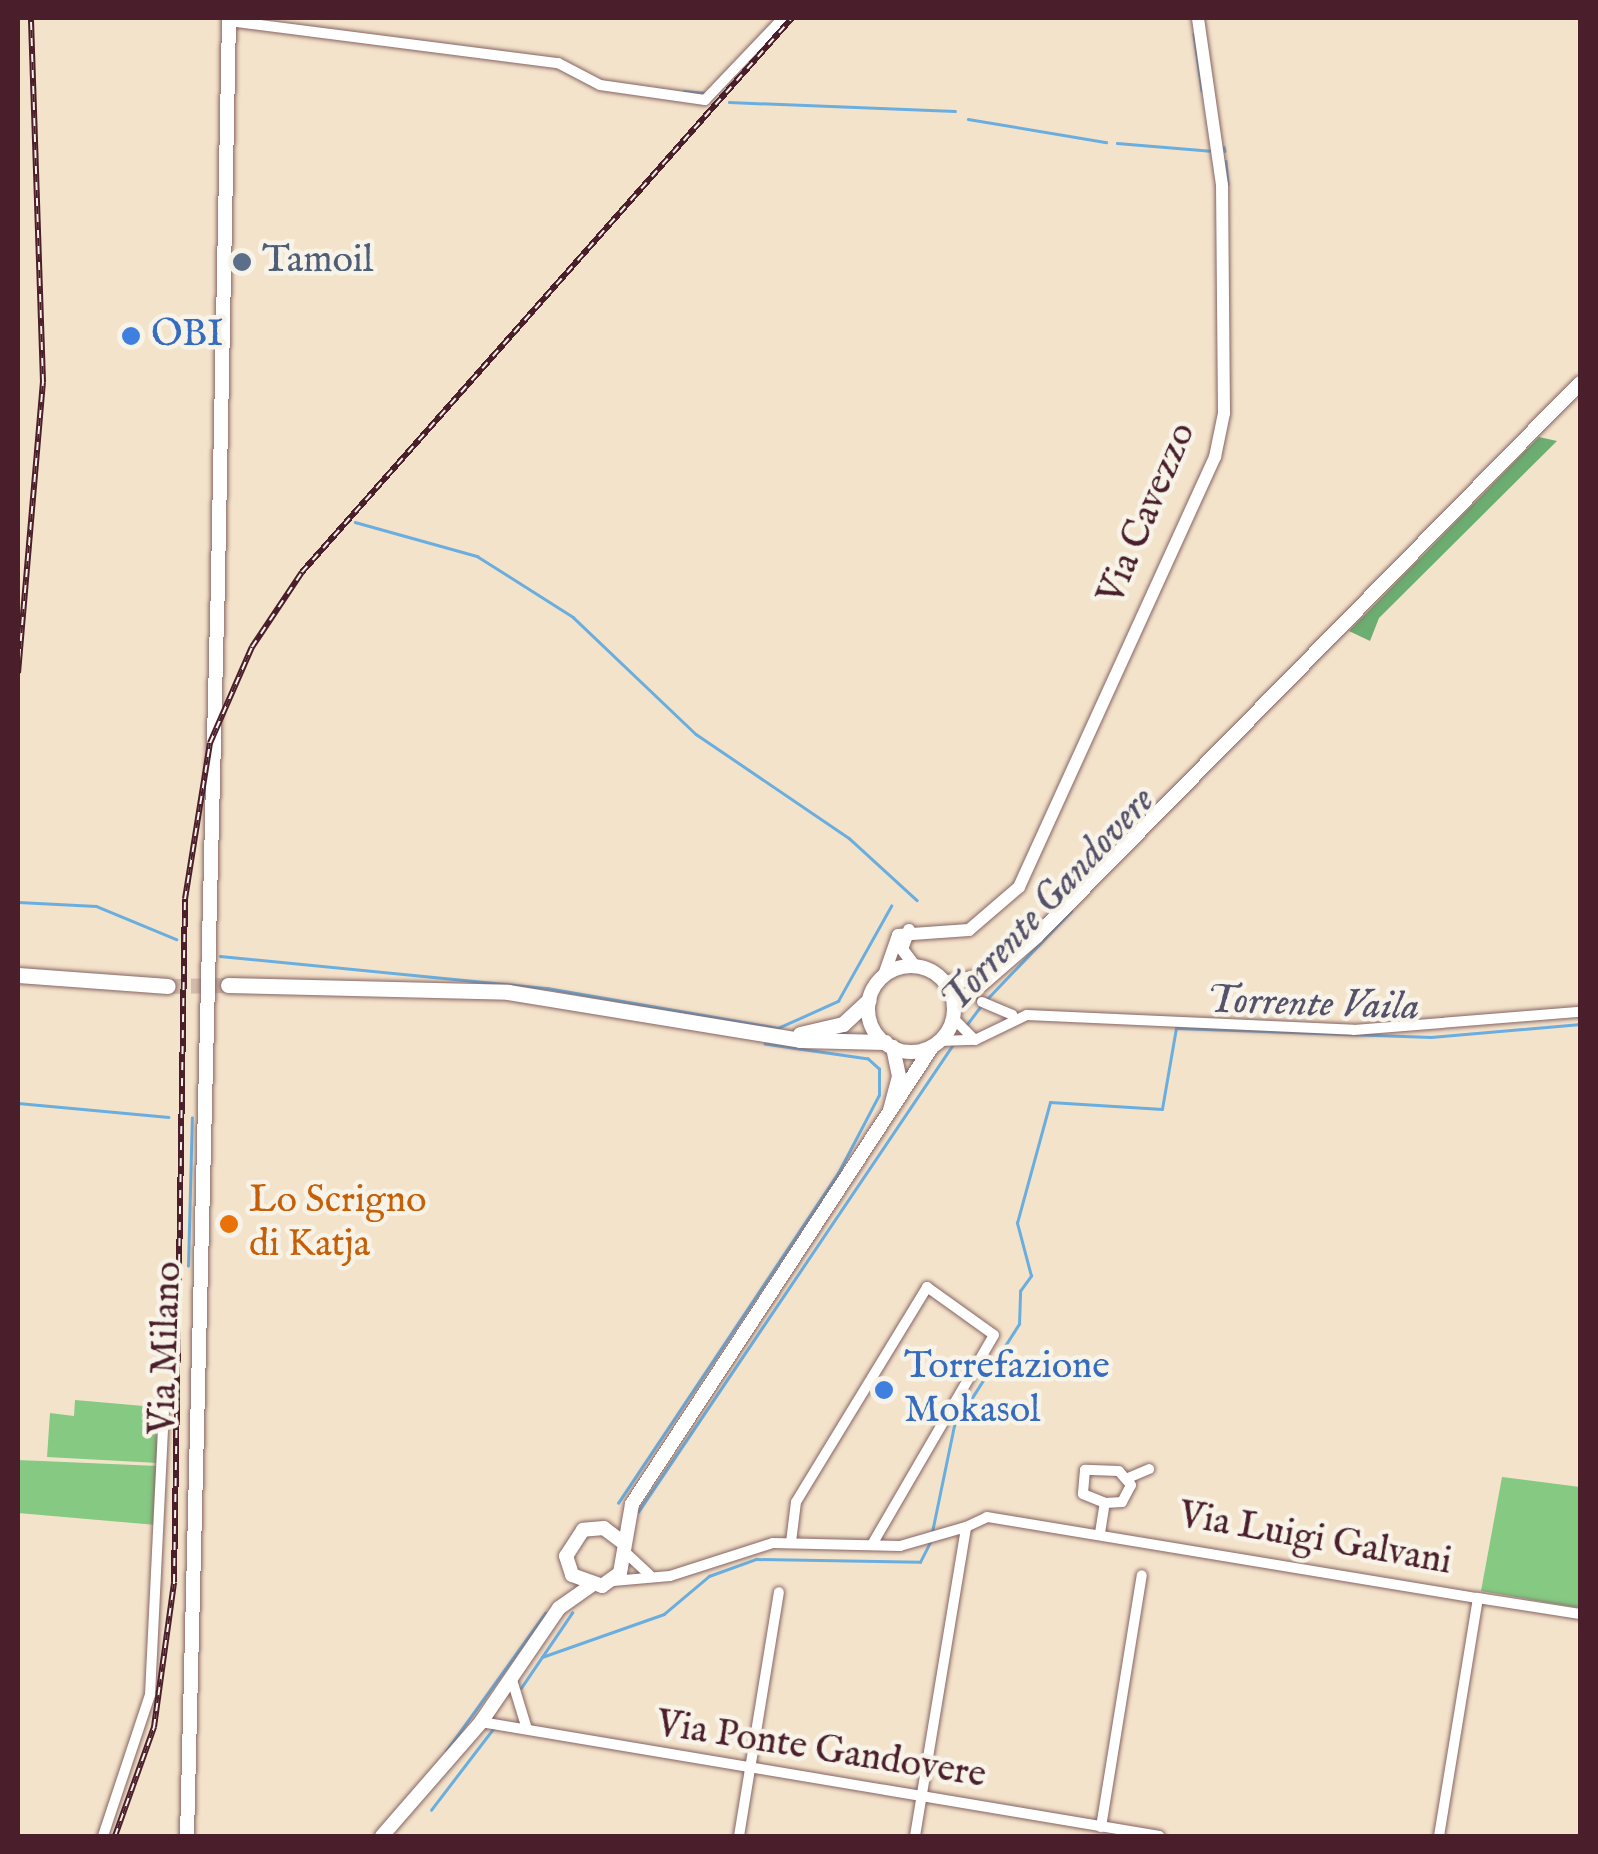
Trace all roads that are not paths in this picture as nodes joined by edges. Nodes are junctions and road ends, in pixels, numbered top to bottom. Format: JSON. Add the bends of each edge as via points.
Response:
{"nodes":[{"id":1,"x":783,"y":18,"type":"edge"},
{"id":2,"x":1198,"y":18,"type":"edge"},
{"id":3,"x":229,"y":19,"type":"edge"},
{"id":4,"x":1580,"y":383,"type":"edge"},
{"id":5,"x":908,"y":930,"type":"junction"},
{"id":6,"x":915,"y":966,"type":"junction"},
{"id":7,"x":1004,"y":967,"type":"junction"},
{"id":8,"x":18,"y":975,"type":"edge"},
{"id":9,"x":884,"y":975,"type":"junction"},
{"id":10,"x":946,"y":983,"type":"junction"},
{"id":11,"x":228,"y":985,"type":"tunnel mouth"},
{"id":12,"x":168,"y":986,"type":"tunnel mouth"},
{"id":13,"x":869,"y":1000,"type":"junction"},
{"id":14,"x":987,"y":1005,"type":"dead end"},
{"id":15,"x":1580,"y":1012,"type":"edge"},
{"id":16,"x":1013,"y":1016,"type":"junction"},
{"id":17,"x":955,"y":1017,"type":"junction"},
{"id":18,"x":776,"y":1035,"type":"junction"},
{"id":19,"x":975,"y":1040,"type":"junction"},
{"id":20,"x":939,"y":1043,"type":"junction"},
{"id":21,"x":889,"y":1045,"type":"junction"},
{"id":22,"x":883,"y":1130,"type":"junction"},
{"id":23,"x":164,"y":1405,"type":"dead end"},
{"id":24,"x":1148,"y":1470,"type":"dead end"},
{"id":25,"x":1128,"y":1478,"type":"junction"},
{"id":26,"x":1105,"y":1503,"type":"junction"},
{"id":27,"x":632,"y":1504,"type":"junction"},
{"id":28,"x":593,"y":1527,"type":"junction"},
{"id":29,"x":966,"y":1527,"type":"junction"},
{"id":30,"x":1100,"y":1534,"type":"junction"},
{"id":31,"x":791,"y":1542,"type":"junction"},
{"id":32,"x":872,"y":1545,"type":"junction"},
{"id":33,"x":623,"y":1546,"type":"junction"},
{"id":34,"x":568,"y":1566,"type":"junction"},
{"id":35,"x":1142,"y":1575,"type":"dead end"},
{"id":36,"x":651,"y":1576,"type":"junction"},
{"id":37,"x":612,"y":1582,"type":"junction"},
{"id":38,"x":590,"y":1586,"type":"junction"},
{"id":39,"x":779,"y":1592,"type":"dead end"},
{"id":40,"x":1478,"y":1598,"type":"junction"},
{"id":41,"x":560,"y":1608,"type":"junction"},
{"id":42,"x":1580,"y":1614,"type":"edge"},
{"id":43,"x":512,"y":1680,"type":"junction"},
{"id":44,"x":481,"y":1722,"type":"junction"},
{"id":45,"x":532,"y":1734,"type":"junction"},
{"id":46,"x":750,"y":1768,"type":"junction"},
{"id":47,"x":922,"y":1796,"type":"junction"},
{"id":48,"x":1101,"y":1827,"type":"junction"},
{"id":49,"x":103,"y":1836,"type":"edge"},
{"id":50,"x":187,"y":1836,"type":"edge"},
{"id":51,"x":382,"y":1836,"type":"edge"},
{"id":52,"x":739,"y":1836,"type":"edge"},
{"id":53,"x":915,"y":1836,"type":"edge"},
{"id":54,"x":1160,"y":1836,"type":"edge"},
{"id":55,"x":1439,"y":1836,"type":"edge"}],
"edges":[{"from":1,"to":3,"type":"street","via":[[705,100],[600,85],[558,63]]},
{"from":2,"to":5,"type":"street","name":"Via Cavezzo","via":[[1222,185],[1224,413],[1214,457],[1019,886],[969,930]]},
{"from":3,"to":50,"type":"main road","name":"Via Milano"},
{"from":4,"to":7,"type":"main road"},
{"from":5,"to":6,"type":"street","via":[[902,950]]},
{"from":5,"to":9,"type":"street","via":[[890,943]]},
{"from":6,"to":9,"type":"main road"},
{"from":6,"to":10,"type":"main road"},
{"from":7,"to":10,"type":"main road"},
{"from":7,"to":17,"type":"main road"},
{"from":8,"to":12,"type":"main road"},
{"from":9,"to":13,"type":"main road"},
{"from":10,"to":17,"type":"main road"},
{"from":11,"to":18,"type":"main road","via":[[508,992]]},
{"from":13,"to":18,"type":"main road","via":[[843,1024]]},
{"from":13,"to":21,"type":"main road"},
{"from":14,"to":16,"type":"street"},
{"from":15,"to":16,"type":"street","via":[[1354,1030]]},
{"from":16,"to":19,"type":"street"},
{"from":17,"to":19,"type":"street"},
{"from":17,"to":20,"type":"main road"},
{"from":18,"to":21,"type":"main road"},
{"from":19,"to":20,"type":"street"},
{"from":20,"to":21,"type":"main road"},
{"from":20,"to":22,"type":"main road"},
{"from":21,"to":22,"type":"main road","via":[[900,1076]]},
{"from":22,"to":27,"type":"main road"},
{"from":23,"to":49,"type":"street","via":[[150,1696]]},
{"from":24,"to":25,"type":"street"},
{"from":25,"to":26,"type":"street","via":[[1127,1498]]},
{"from":25,"to":26,"type":"street","via":[[1086,1470],[1083,1494]]},
{"from":26,"to":30,"type":"street"},
{"from":27,"to":28,"type":"main road"},
{"from":27,"to":33,"type":"main road"},
{"from":28,"to":33,"type":"main road"},
{"from":28,"to":34,"type":"main road","via":[[574,1536]]},
{"from":29,"to":30,"type":"street","name":"Via Luigi Galvani","via":[[987,1517]]},
{"from":29,"to":32,"type":"street","name":"Via Luigi Galvani","via":[[911,1543]]},
{"from":29,"to":47,"type":"street"},
{"from":30,"to":40,"type":"street","name":"Via Luigi Galvani"},
{"from":31,"to":32,"type":"street","name":"Via Luigi Galvani"},
{"from":31,"to":32,"type":"street","via":[[796,1502],[927,1287],[994,1335]]},
{"from":31,"to":36,"type":"street","name":"Via Luigi Galvani"},
{"from":33,"to":36,"type":"street"},
{"from":33,"to":37,"type":"main road"},
{"from":34,"to":38,"type":"main road"},
{"from":34,"to":41,"type":"main road"},
{"from":35,"to":48,"type":"street"},
{"from":36,"to":37,"type":"street","name":"Via Luigi Galvani"},
{"from":37,"to":38,"type":"main road"},
{"from":38,"to":41,"type":"main road"},
{"from":39,"to":46,"type":"street"},
{"from":40,"to":42,"type":"street"},
{"from":40,"to":55,"type":"street","name":"Via Luigi Galvani"},
{"from":41,"to":43,"type":"main road"},
{"from":43,"to":44,"type":"main road"},
{"from":43,"to":45,"type":"street"},
{"from":44,"to":45,"type":"street","name":"Via Ponte Gandovere"},
{"from":44,"to":51,"type":"main road"},
{"from":45,"to":46,"type":"street","name":"Via Ponte Gandovere"},
{"from":46,"to":47,"type":"street","name":"Via Ponte Gandovere"},
{"from":46,"to":52,"type":"street"},
{"from":47,"to":48,"type":"street","name":"Via Ponte Gandovere"},
{"from":47,"to":53,"type":"street"},
{"from":48,"to":54,"type":"street","name":"Via Ponte Gandovere"}]}
